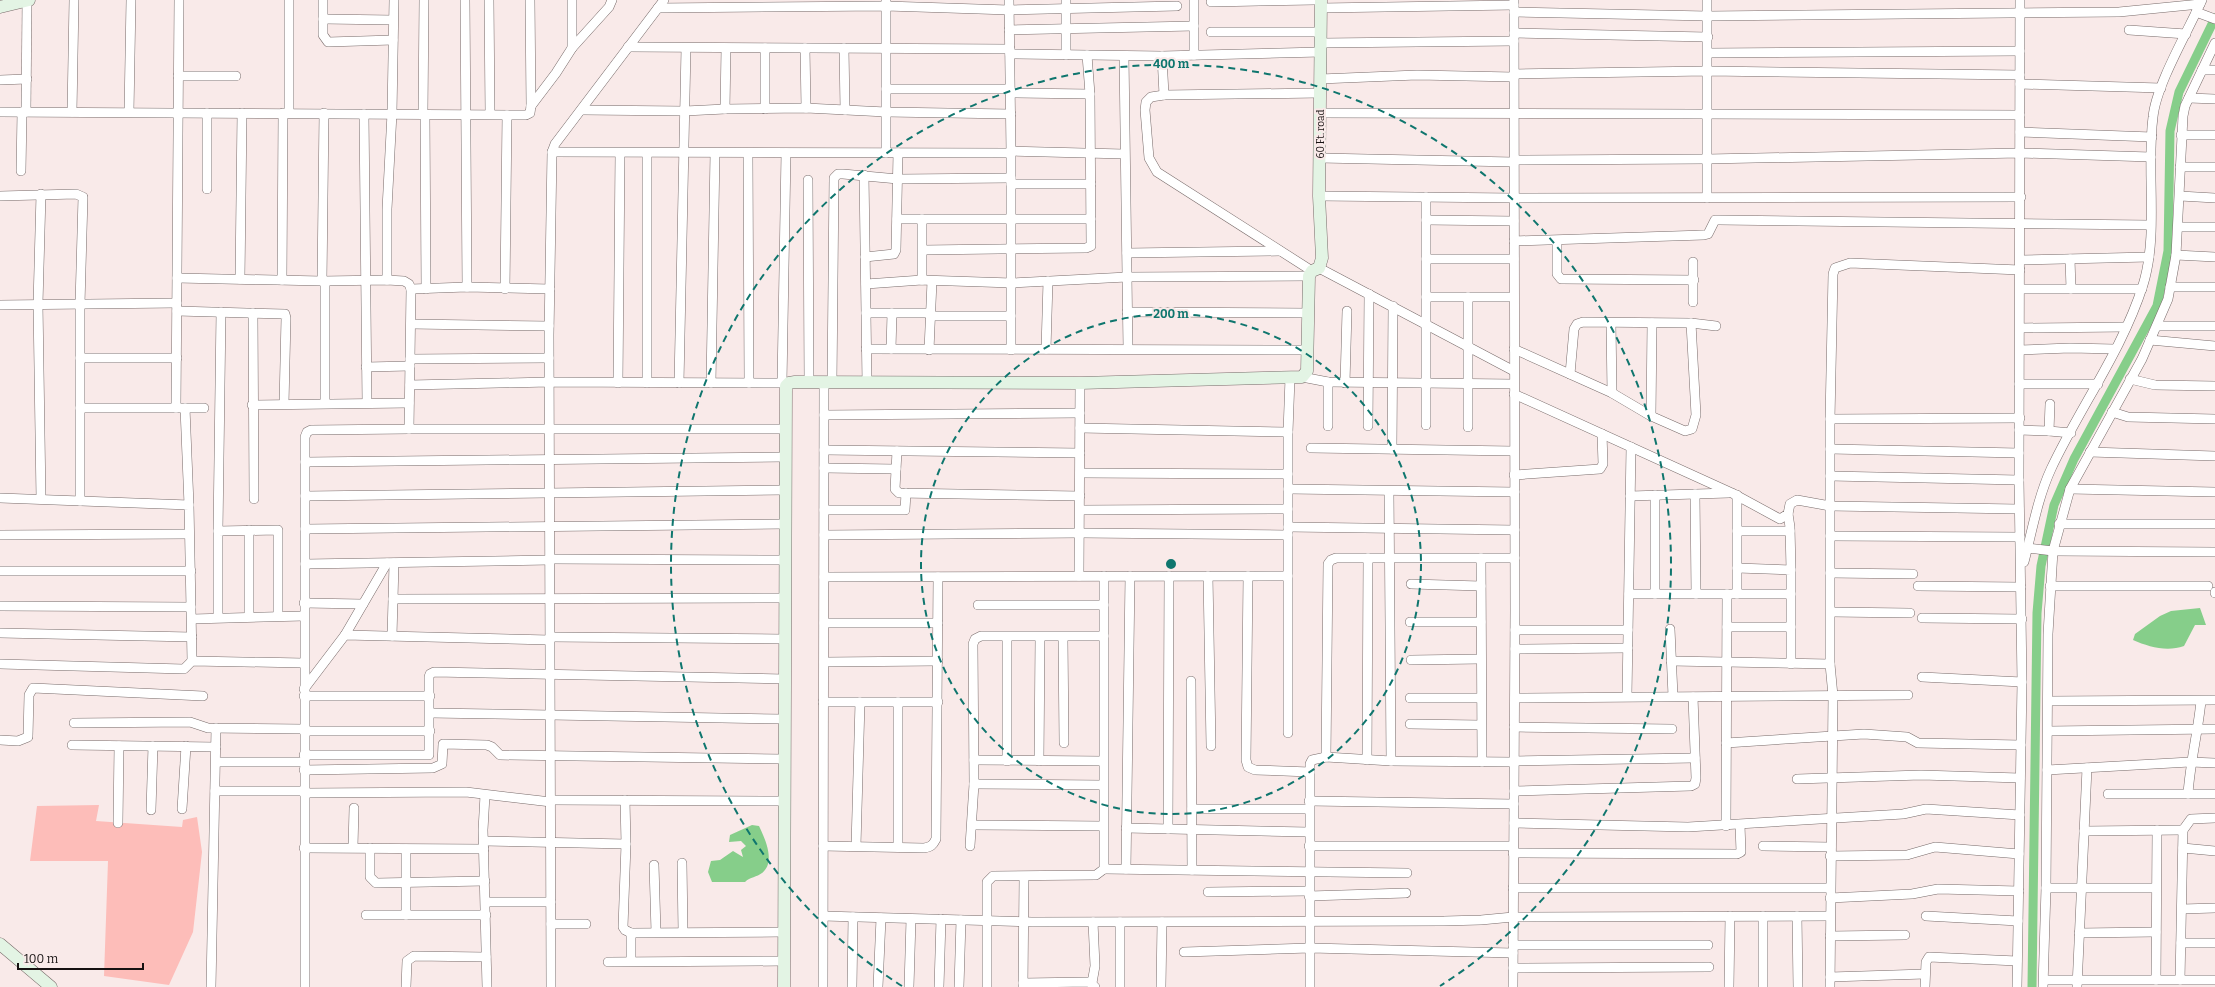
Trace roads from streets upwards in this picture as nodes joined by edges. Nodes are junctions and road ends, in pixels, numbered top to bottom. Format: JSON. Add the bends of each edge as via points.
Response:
{"nodes":[{"id":1,"x":28,"y":0,"type":"edge"},
{"id":2,"x":74,"y":0,"type":"edge"},
{"id":3,"x":131,"y":0,"type":"edge"},
{"id":4,"x":179,"y":0,"type":"edge"},
{"id":5,"x":289,"y":0,"type":"edge"},
{"id":6,"x":323,"y":0,"type":"edge"},
{"id":7,"x":394,"y":0,"type":"edge"},
{"id":8,"x":424,"y":0,"type":"edge"},
{"id":9,"x":465,"y":0,"type":"edge"},
{"id":10,"x":489,"y":0,"type":"edge"},
{"id":11,"x":530,"y":0,"type":"edge"},
{"id":12,"x":572,"y":0,"type":"edge"},
{"id":13,"x":612,"y":0,"type":"edge"},
{"id":14,"x":664,"y":0,"type":"edge"},
{"id":15,"x":1010,"y":0,"type":"edge"},
{"id":16,"x":1194,"y":0,"type":"edge"},
{"id":17,"x":1707,"y":0,"type":"edge"},
{"id":18,"x":2020,"y":0,"type":"edge"},
{"id":19,"x":1211,"y":2,"type":"dead end"},
{"id":20,"x":1319,"y":2,"type":"edge"},
{"id":21,"x":886,"y":3,"type":"edge"},
{"id":22,"x":1066,"y":4,"type":"edge"},
{"id":23,"x":1393,"y":4,"type":"edge"},
{"id":24,"x":2199,"y":5,"type":"edge"},
{"id":25,"x":1177,"y":6,"type":"dead end"},
{"id":26,"x":1514,"y":6,"type":"edge"},
{"id":27,"x":0,"y":7,"type":"edge"},
{"id":28,"x":658,"y":8,"type":"junction"},
{"id":29,"x":1010,"y":10,"type":"junction"},
{"id":30,"x":2020,"y":12,"type":"junction"},
{"id":31,"x":1708,"y":16,"type":"junction"},
{"id":32,"x":323,"y":19,"type":"junction"},
{"id":33,"x":2215,"y":19,"type":"edge"},
{"id":34,"x":393,"y":20,"type":"junction"},
{"id":35,"x":1194,"y":26,"type":"junction"},
{"id":36,"x":1066,"y":29,"type":"junction"},
{"id":37,"x":1010,"y":30,"type":"junction"},
{"id":38,"x":2129,"y":30,"type":"dead end"},
{"id":39,"x":1211,"y":32,"type":"dead end"},
{"id":40,"x":2186,"y":34,"type":"junction"},
{"id":41,"x":1514,"y":37,"type":"junction"},
{"id":42,"x":1708,"y":37,"type":"junction"},
{"id":43,"x":393,"y":40,"type":"junction"},
{"id":44,"x":1321,"y":42,"type":"junction"},
{"id":45,"x":2215,"y":43,"type":"edge"},
{"id":46,"x":628,"y":47,"type":"junction"},
{"id":47,"x":572,"y":48,"type":"junction"},
{"id":48,"x":686,"y":48,"type":"junction"},
{"id":49,"x":726,"y":48,"type":"junction"},
{"id":50,"x":765,"y":48,"type":"junction"},
{"id":51,"x":805,"y":48,"type":"junction"},
{"id":52,"x":844,"y":48,"type":"junction"},
{"id":53,"x":886,"y":48,"type":"junction"},
{"id":54,"x":2020,"y":51,"type":"junction"},
{"id":55,"x":1010,"y":52,"type":"junction"},
{"id":56,"x":1708,"y":52,"type":"junction"},
{"id":57,"x":1066,"y":55,"type":"junction"},
{"id":58,"x":1087,"y":55,"type":"junction"},
{"id":59,"x":1194,"y":55,"type":"junction"},
{"id":60,"x":1124,"y":56,"type":"junction"},
{"id":61,"x":1162,"y":56,"type":"junction"},
{"id":62,"x":2202,"y":70,"type":"junction"},
{"id":63,"x":2215,"y":70,"type":"edge"},
{"id":64,"x":1708,"y":71,"type":"junction"},
{"id":65,"x":178,"y":76,"type":"junction"},
{"id":66,"x":236,"y":76,"type":"dead end"},
{"id":67,"x":1514,"y":76,"type":"junction"},
{"id":68,"x":27,"y":79,"type":"junction"},
{"id":69,"x":1320,"y":79,"type":"junction"},
{"id":70,"x":2020,"y":79,"type":"junction"},
{"id":71,"x":0,"y":80,"type":"edge"},
{"id":72,"x":2161,"y":88,"type":"junction"},
{"id":73,"x":886,"y":89,"type":"junction"},
{"id":74,"x":1010,"y":91,"type":"junction"},
{"id":75,"x":1320,"y":92,"type":"junction"},
{"id":76,"x":1090,"y":94,"type":"junction"},
{"id":77,"x":1164,"y":95,"type":"junction"},
{"id":78,"x":2189,"y":98,"type":"junction"},
{"id":79,"x":2215,"y":99,"type":"edge"},
{"id":80,"x":531,"y":106,"type":"junction"},
{"id":81,"x":806,"y":108,"type":"junction"},
{"id":82,"x":725,"y":109,"type":"junction"},
{"id":83,"x":765,"y":109,"type":"junction"},
{"id":84,"x":582,"y":110,"type":"junction"},
{"id":85,"x":845,"y":110,"type":"junction"},
{"id":86,"x":685,"y":111,"type":"junction"},
{"id":87,"x":0,"y":112,"type":"edge"},
{"id":88,"x":24,"y":112,"type":"junction"},
{"id":89,"x":72,"y":112,"type":"junction"},
{"id":90,"x":129,"y":112,"type":"junction"},
{"id":91,"x":886,"y":112,"type":"junction"},
{"id":92,"x":178,"y":113,"type":"junction"},
{"id":93,"x":207,"y":113,"type":"junction"},
{"id":94,"x":242,"y":113,"type":"junction"},
{"id":95,"x":286,"y":113,"type":"junction"},
{"id":96,"x":324,"y":113,"type":"junction"},
{"id":97,"x":392,"y":113,"type":"junction"},
{"id":98,"x":1320,"y":113,"type":"junction"},
{"id":99,"x":1708,"y":113,"type":"junction"},
{"id":100,"x":364,"y":114,"type":"junction"},
{"id":101,"x":424,"y":114,"type":"junction"},
{"id":102,"x":466,"y":114,"type":"junction"},
{"id":103,"x":490,"y":114,"type":"junction"},
{"id":104,"x":507,"y":114,"type":"junction"},
{"id":105,"x":1011,"y":114,"type":"junction"},
{"id":106,"x":1514,"y":114,"type":"junction"},
{"id":107,"x":2020,"y":115,"type":"junction"},
{"id":108,"x":2020,"y":132,"type":"junction"},
{"id":109,"x":2181,"y":135,"type":"junction"},
{"id":110,"x":2215,"y":135,"type":"edge"},
{"id":111,"x":2152,"y":137,"type":"junction"},
{"id":112,"x":552,"y":152,"type":"junction"},
{"id":113,"x":1011,"y":152,"type":"junction"},
{"id":114,"x":1090,"y":152,"type":"junction"},
{"id":115,"x":620,"y":153,"type":"junction"},
{"id":116,"x":647,"y":153,"type":"junction"},
{"id":117,"x":683,"y":153,"type":"junction"},
{"id":118,"x":715,"y":153,"type":"junction"},
{"id":119,"x":748,"y":153,"type":"junction"},
{"id":120,"x":786,"y":153,"type":"junction"},
{"id":121,"x":886,"y":153,"type":"junction"},
{"id":122,"x":898,"y":153,"type":"junction"},
{"id":123,"x":2020,"y":153,"type":"junction"},
{"id":124,"x":1124,"y":154,"type":"junction"},
{"id":125,"x":2151,"y":157,"type":"junction"},
{"id":126,"x":1320,"y":158,"type":"junction"},
{"id":127,"x":1707,"y":159,"type":"junction"},
{"id":128,"x":1514,"y":161,"type":"junction"},
{"id":129,"x":2180,"y":167,"type":"junction"},
{"id":130,"x":2215,"y":167,"type":"edge"},
{"id":131,"x":21,"y":171,"type":"dead end"},
{"id":132,"x":864,"y":175,"type":"junction"},
{"id":133,"x":898,"y":179,"type":"junction"},
{"id":134,"x":808,"y":180,"type":"dead end"},
{"id":135,"x":1011,"y":181,"type":"junction"},
{"id":136,"x":1091,"y":184,"type":"junction"},
{"id":137,"x":207,"y":189,"type":"dead end"},
{"id":138,"x":41,"y":194,"type":"junction"},
{"id":139,"x":0,"y":196,"type":"edge"},
{"id":140,"x":1319,"y":196,"type":"junction"},
{"id":141,"x":2180,"y":196,"type":"junction"},
{"id":142,"x":1426,"y":197,"type":"junction"},
{"id":143,"x":2021,"y":197,"type":"junction"},
{"id":144,"x":1514,"y":198,"type":"junction"},
{"id":145,"x":1707,"y":198,"type":"junction"},
{"id":146,"x":2215,"y":198,"type":"edge"},
{"id":147,"x":897,"y":219,"type":"junction"},
{"id":148,"x":922,"y":219,"type":"junction"},
{"id":149,"x":1091,"y":219,"type":"junction"},
{"id":150,"x":1011,"y":220,"type":"junction"},
{"id":151,"x":1426,"y":220,"type":"junction"},
{"id":152,"x":1514,"y":221,"type":"junction"},
{"id":153,"x":2020,"y":225,"type":"junction"},
{"id":154,"x":2150,"y":225,"type":"junction"},
{"id":155,"x":2178,"y":227,"type":"junction"},
{"id":156,"x":2215,"y":227,"type":"edge"},
{"id":157,"x":1557,"y":240,"type":"junction"},
{"id":158,"x":1514,"y":241,"type":"junction"},
{"id":159,"x":1011,"y":248,"type":"junction"},
{"id":160,"x":923,"y":250,"type":"junction"},
{"id":161,"x":1281,"y":251,"type":"junction"},
{"id":162,"x":1127,"y":253,"type":"junction"},
{"id":163,"x":2176,"y":255,"type":"junction"},
{"id":164,"x":865,"y":257,"type":"junction"},
{"id":165,"x":2149,"y":257,"type":"junction"},
{"id":166,"x":2215,"y":257,"type":"edge"},
{"id":167,"x":1426,"y":259,"type":"junction"},
{"id":168,"x":1514,"y":259,"type":"junction"},
{"id":169,"x":2070,"y":259,"type":"junction"},
{"id":170,"x":2020,"y":260,"type":"junction"},
{"id":171,"x":1693,"y":262,"type":"dead end"},
{"id":172,"x":2020,"y":270,"type":"junction"},
{"id":173,"x":1313,"y":272,"type":"junction"},
{"id":174,"x":1127,"y":277,"type":"junction"},
{"id":175,"x":177,"y":278,"type":"junction"},
{"id":176,"x":240,"y":279,"type":"junction"},
{"id":177,"x":365,"y":279,"type":"junction"},
{"id":178,"x":282,"y":280,"type":"junction"},
{"id":179,"x":388,"y":280,"type":"junction"},
{"id":180,"x":922,"y":280,"type":"junction"},
{"id":181,"x":1694,"y":280,"type":"junction"},
{"id":182,"x":324,"y":281,"type":"junction"},
{"id":183,"x":932,"y":281,"type":"junction"},
{"id":184,"x":1048,"y":282,"type":"junction"},
{"id":185,"x":1012,"y":283,"type":"junction"},
{"id":186,"x":866,"y":284,"type":"junction"},
{"id":187,"x":467,"y":287,"type":"junction"},
{"id":188,"x":2170,"y":287,"type":"junction"},
{"id":189,"x":2215,"y":287,"type":"edge"},
{"id":190,"x":505,"y":288,"type":"junction"},
{"id":191,"x":550,"y":288,"type":"junction"},
{"id":192,"x":2142,"y":288,"type":"junction"},
{"id":193,"x":411,"y":289,"type":"junction"},
{"id":194,"x":426,"y":289,"type":"junction"},
{"id":195,"x":2020,"y":289,"type":"junction"},
{"id":196,"x":2071,"y":289,"type":"junction"},
{"id":197,"x":1369,"y":294,"type":"junction"},
{"id":198,"x":1426,"y":297,"type":"junction"},
{"id":199,"x":1468,"y":297,"type":"junction"},
{"id":200,"x":1514,"y":297,"type":"junction"},
{"id":201,"x":1693,"y":302,"type":"dead end"},
{"id":202,"x":38,"y":304,"type":"junction"},
{"id":203,"x":80,"y":304,"type":"junction"},
{"id":204,"x":0,"y":305,"type":"edge"},
{"id":205,"x":1393,"y":306,"type":"junction"},
{"id":206,"x":177,"y":307,"type":"junction"},
{"id":207,"x":1347,"y":311,"type":"dead end"},
{"id":208,"x":221,"y":312,"type":"junction"},
{"id":209,"x":1127,"y":312,"type":"junction"},
{"id":210,"x":252,"y":313,"type":"junction"},
{"id":211,"x":892,"y":313,"type":"junction"},
{"id":212,"x":1308,"y":313,"type":"junction"},
{"id":213,"x":866,"y":314,"type":"junction"},
{"id":214,"x":930,"y":314,"type":"junction"},
{"id":215,"x":1011,"y":316,"type":"junction"},
{"id":216,"x":1611,"y":323,"type":"junction"},
{"id":217,"x":1652,"y":323,"type":"junction"},
{"id":218,"x":1691,"y":323,"type":"junction"},
{"id":219,"x":410,"y":324,"type":"junction"},
{"id":220,"x":1426,"y":324,"type":"junction"},
{"id":221,"x":549,"y":326,"type":"junction"},
{"id":222,"x":1716,"y":326,"type":"dead end"},
{"id":223,"x":2157,"y":326,"type":"junction"},
{"id":224,"x":2215,"y":326,"type":"edge"},
{"id":225,"x":2126,"y":327,"type":"junction"},
{"id":226,"x":2020,"y":328,"type":"junction"},
{"id":227,"x":2150,"y":340,"type":"junction"},
{"id":228,"x":1468,"y":346,"type":"junction"},
{"id":229,"x":2215,"y":346,"type":"edge"},
{"id":230,"x":866,"y":349,"type":"junction"},
{"id":231,"x":890,"y":349,"type":"junction"},
{"id":232,"x":1046,"y":349,"type":"junction"},
{"id":233,"x":929,"y":350,"type":"junction"},
{"id":234,"x":1011,"y":350,"type":"junction"},
{"id":235,"x":1128,"y":350,"type":"junction"},
{"id":236,"x":1308,"y":350,"type":"junction"},
{"id":237,"x":1514,"y":350,"type":"junction"},
{"id":238,"x":2020,"y":350,"type":"junction"},
{"id":239,"x":2115,"y":350,"type":"junction"},
{"id":240,"x":80,"y":358,"type":"junction"},
{"id":241,"x":177,"y":358,"type":"junction"},
{"id":242,"x":549,"y":358,"type":"junction"},
{"id":243,"x":410,"y":363,"type":"junction"},
{"id":244,"x":366,"y":367,"type":"junction"},
{"id":245,"x":1514,"y":371,"type":"junction"},
{"id":246,"x":1570,"y":374,"type":"junction"},
{"id":247,"x":1296,"y":377,"type":"junction"},
{"id":248,"x":2130,"y":379,"type":"junction"},
{"id":249,"x":549,"y":382,"type":"junction"},
{"id":250,"x":808,"y":382,"type":"junction"},
{"id":251,"x":1328,"y":382,"type":"junction"},
{"id":252,"x":1345,"y":382,"type":"junction"},
{"id":253,"x":618,"y":383,"type":"junction"},
{"id":254,"x":647,"y":383,"type":"junction"},
{"id":255,"x":679,"y":383,"type":"junction"},
{"id":256,"x":711,"y":383,"type":"junction"},
{"id":257,"x":749,"y":383,"type":"junction"},
{"id":258,"x":786,"y":383,"type":"junction"},
{"id":259,"x":828,"y":383,"type":"junction"},
{"id":260,"x":867,"y":383,"type":"junction"},
{"id":261,"x":1080,"y":383,"type":"junction"},
{"id":262,"x":1368,"y":383,"type":"junction"},
{"id":263,"x":1392,"y":383,"type":"junction"},
{"id":264,"x":1426,"y":383,"type":"junction"},
{"id":265,"x":1468,"y":384,"type":"junction"},
{"id":266,"x":2019,"y":384,"type":"junction"},
{"id":267,"x":2098,"y":384,"type":"junction"},
{"id":268,"x":410,"y":385,"type":"junction"},
{"id":269,"x":2215,"y":386,"type":"edge"},
{"id":270,"x":1514,"y":389,"type":"junction"},
{"id":271,"x":1612,"y":394,"type":"junction"},
{"id":272,"x":325,"y":403,"type":"junction"},
{"id":273,"x":367,"y":403,"type":"junction"},
{"id":274,"x":409,"y":403,"type":"junction"},
{"id":275,"x":284,"y":404,"type":"junction"},
{"id":276,"x":2050,"y":404,"type":"dead end"},
{"id":277,"x":252,"y":405,"type":"junction"},
{"id":278,"x":80,"y":408,"type":"junction"},
{"id":279,"x":181,"y":408,"type":"junction"},
{"id":280,"x":204,"y":408,"type":"dead end"},
{"id":281,"x":2112,"y":412,"type":"junction"},
{"id":282,"x":1080,"y":413,"type":"junction"},
{"id":283,"x":824,"y":415,"type":"junction"},
{"id":284,"x":1651,"y":416,"type":"junction"},
{"id":285,"x":2020,"y":418,"type":"junction"},
{"id":286,"x":1830,"y":419,"type":"junction"},
{"id":287,"x":2215,"y":419,"type":"edge"},
{"id":288,"x":1426,"y":425,"type":"dead end"},
{"id":289,"x":1328,"y":426,"type":"dead end"},
{"id":290,"x":1368,"y":426,"type":"dead end"},
{"id":291,"x":1468,"y":427,"type":"dead end"},
{"id":292,"x":550,"y":428,"type":"junction"},
{"id":293,"x":1080,"y":428,"type":"junction"},
{"id":294,"x":409,"y":429,"type":"junction"},
{"id":295,"x":786,"y":429,"type":"junction"},
{"id":296,"x":2020,"y":430,"type":"junction"},
{"id":297,"x":2049,"y":431,"type":"junction"},
{"id":298,"x":1288,"y":432,"type":"junction"},
{"id":299,"x":2071,"y":433,"type":"junction"},
{"id":300,"x":1602,"y":434,"type":"junction"},
{"id":301,"x":1631,"y":446,"type":"junction"},
{"id":302,"x":1311,"y":448,"type":"dead end"},
{"id":303,"x":1392,"y":449,"type":"junction"},
{"id":304,"x":1830,"y":449,"type":"junction"},
{"id":305,"x":824,"y":450,"type":"junction"},
{"id":306,"x":896,"y":451,"type":"junction"},
{"id":307,"x":1514,"y":451,"type":"junction"},
{"id":308,"x":2090,"y":452,"type":"junction"},
{"id":309,"x":1080,"y":453,"type":"junction"},
{"id":310,"x":2019,"y":453,"type":"junction"},
{"id":311,"x":2215,"y":456,"type":"edge"},
{"id":312,"x":785,"y":457,"type":"junction"},
{"id":313,"x":550,"y":458,"type":"junction"},
{"id":314,"x":305,"y":462,"type":"junction"},
{"id":315,"x":824,"y":468,"type":"junction"},
{"id":316,"x":896,"y":469,"type":"junction"},
{"id":317,"x":1080,"y":473,"type":"junction"},
{"id":318,"x":1288,"y":474,"type":"junction"},
{"id":319,"x":1514,"y":475,"type":"junction"},
{"id":320,"x":1830,"y":476,"type":"junction"},
{"id":321,"x":2019,"y":480,"type":"junction"},
{"id":322,"x":1288,"y":489,"type":"junction"},
{"id":323,"x":2070,"y":489,"type":"junction"},
{"id":324,"x":785,"y":490,"type":"junction"},
{"id":325,"x":1389,"y":490,"type":"junction"},
{"id":326,"x":550,"y":491,"type":"junction"},
{"id":327,"x":1515,"y":492,"type":"junction"},
{"id":328,"x":2215,"y":492,"type":"edge"},
{"id":329,"x":906,"y":493,"type":"junction"},
{"id":330,"x":1695,"y":494,"type":"junction"},
{"id":331,"x":1735,"y":494,"type":"junction"},
{"id":332,"x":1655,"y":495,"type":"junction"},
{"id":333,"x":305,"y":496,"type":"junction"},
{"id":334,"x":1080,"y":496,"type":"junction"},
{"id":335,"x":1630,"y":496,"type":"junction"},
{"id":336,"x":0,"y":498,"type":"edge"},
{"id":337,"x":41,"y":499,"type":"junction"},
{"id":338,"x":254,"y":499,"type":"dead end"},
{"id":339,"x":80,"y":501,"type":"junction"},
{"id":340,"x":189,"y":505,"type":"junction"},
{"id":341,"x":1830,"y":506,"type":"junction"},
{"id":342,"x":2019,"y":509,"type":"junction"},
{"id":343,"x":824,"y":510,"type":"junction"},
{"id":344,"x":1080,"y":510,"type":"junction"},
{"id":345,"x":1288,"y":510,"type":"junction"},
{"id":346,"x":1788,"y":514,"type":"junction"},
{"id":347,"x":785,"y":524,"type":"junction"},
{"id":348,"x":2059,"y":524,"type":"junction"},
{"id":349,"x":2215,"y":524,"type":"edge"},
{"id":350,"x":550,"y":526,"type":"junction"},
{"id":351,"x":305,"y":529,"type":"junction"},
{"id":352,"x":218,"y":530,"type":"junction"},
{"id":353,"x":249,"y":530,"type":"junction"},
{"id":354,"x":1389,"y":530,"type":"junction"},
{"id":355,"x":1515,"y":530,"type":"junction"},
{"id":356,"x":1737,"y":530,"type":"junction"},
{"id":357,"x":1288,"y":531,"type":"junction"},
{"id":358,"x":1790,"y":531,"type":"junction"},
{"id":359,"x":1080,"y":533,"type":"junction"},
{"id":360,"x":0,"y":534,"type":"edge"},
{"id":361,"x":189,"y":534,"type":"junction"},
{"id":362,"x":824,"y":535,"type":"junction"},
{"id":363,"x":1830,"y":536,"type":"junction"},
{"id":364,"x":2020,"y":537,"type":"junction"},
{"id":365,"x":2031,"y":548,"type":"junction"},
{"id":366,"x":2049,"y":551,"type":"junction"},
{"id":367,"x":2215,"y":552,"type":"edge"},
{"id":368,"x":1368,"y":558,"type":"junction"},
{"id":369,"x":1481,"y":558,"type":"junction"},
{"id":370,"x":1515,"y":558,"type":"junction"},
{"id":371,"x":1389,"y":559,"type":"junction"},
{"id":372,"x":550,"y":560,"type":"junction"},
{"id":373,"x":785,"y":560,"type":"junction"},
{"id":374,"x":391,"y":563,"type":"junction"},
{"id":375,"x":305,"y":564,"type":"junction"},
{"id":376,"x":1737,"y":568,"type":"junction"},
{"id":377,"x":2022,"y":569,"type":"junction"},
{"id":378,"x":1791,"y":570,"type":"junction"},
{"id":379,"x":0,"y":571,"type":"edge"},
{"id":380,"x":191,"y":571,"type":"junction"},
{"id":381,"x":1830,"y":573,"type":"junction"},
{"id":382,"x":1913,"y":574,"type":"dead end"},
{"id":383,"x":1079,"y":576,"type":"junction"},
{"id":384,"x":1104,"y":576,"type":"junction"},
{"id":385,"x":1130,"y":576,"type":"junction"},
{"id":386,"x":1169,"y":576,"type":"junction"},
{"id":387,"x":1208,"y":576,"type":"junction"},
{"id":388,"x":1248,"y":576,"type":"junction"},
{"id":389,"x":1288,"y":576,"type":"junction"},
{"id":390,"x":824,"y":577,"type":"junction"},
{"id":391,"x":938,"y":577,"type":"junction"},
{"id":392,"x":1410,"y":584,"type":"dead end"},
{"id":393,"x":1481,"y":586,"type":"junction"},
{"id":394,"x":1918,"y":586,"type":"dead end"},
{"id":395,"x":2050,"y":586,"type":"junction"},
{"id":396,"x":2021,"y":587,"type":"junction"},
{"id":397,"x":2213,"y":590,"type":"edge"},
{"id":398,"x":1629,"y":594,"type":"junction"},
{"id":399,"x":1655,"y":594,"type":"junction"},
{"id":400,"x":1696,"y":594,"type":"junction"},
{"id":401,"x":1727,"y":594,"type":"junction"},
{"id":402,"x":1737,"y":594,"type":"junction"},
{"id":403,"x":1791,"y":594,"type":"junction"},
{"id":404,"x":784,"y":598,"type":"junction"},
{"id":405,"x":393,"y":599,"type":"junction"},
{"id":406,"x":550,"y":599,"type":"junction"},
{"id":407,"x":304,"y":603,"type":"junction"},
{"id":408,"x":363,"y":604,"type":"junction"},
{"id":409,"x":978,"y":605,"type":"dead end"},
{"id":410,"x":1104,"y":605,"type":"junction"},
{"id":411,"x":0,"y":606,"type":"edge"},
{"id":412,"x":191,"y":606,"type":"junction"},
{"id":413,"x":1831,"y":612,"type":"junction"},
{"id":414,"x":1910,"y":613,"type":"dead end"},
{"id":415,"x":250,"y":616,"type":"junction"},
{"id":416,"x":278,"y":616,"type":"junction"},
{"id":417,"x":304,"y":616,"type":"junction"},
{"id":418,"x":218,"y":617,"type":"junction"},
{"id":419,"x":1922,"y":618,"type":"dead end"},
{"id":420,"x":192,"y":619,"type":"junction"},
{"id":421,"x":2022,"y":619,"type":"junction"},
{"id":422,"x":1410,"y":622,"type":"dead end"},
{"id":423,"x":1481,"y":622,"type":"junction"},
{"id":424,"x":824,"y":623,"type":"junction"},
{"id":425,"x":938,"y":623,"type":"junction"},
{"id":426,"x":1727,"y":627,"type":"junction"},
{"id":427,"x":1791,"y":627,"type":"junction"},
{"id":428,"x":1670,"y":629,"type":"dead end"},
{"id":429,"x":1515,"y":630,"type":"junction"},
{"id":430,"x":1628,"y":630,"type":"junction"},
{"id":431,"x":0,"y":633,"type":"edge"},
{"id":432,"x":345,"y":635,"type":"junction"},
{"id":433,"x":392,"y":636,"type":"junction"},
{"id":434,"x":1104,"y":636,"type":"junction"},
{"id":435,"x":192,"y":637,"type":"junction"},
{"id":436,"x":1007,"y":637,"type":"junction"},
{"id":437,"x":550,"y":638,"type":"junction"},
{"id":438,"x":1040,"y":638,"type":"junction"},
{"id":439,"x":1063,"y":638,"type":"junction"},
{"id":440,"x":784,"y":639,"type":"junction"},
{"id":441,"x":1628,"y":648,"type":"junction"},
{"id":442,"x":1515,"y":649,"type":"junction"},
{"id":443,"x":1481,"y":659,"type":"junction"},
{"id":444,"x":192,"y":660,"type":"junction"},
{"id":445,"x":1411,"y":660,"type":"dead end"},
{"id":446,"x":1671,"y":660,"type":"junction"},
{"id":447,"x":938,"y":661,"type":"junction"},
{"id":448,"x":824,"y":662,"type":"junction"},
{"id":449,"x":304,"y":663,"type":"junction"},
{"id":450,"x":1727,"y":663,"type":"junction"},
{"id":451,"x":0,"y":664,"type":"edge"},
{"id":452,"x":1791,"y":664,"type":"junction"},
{"id":453,"x":1830,"y":664,"type":"junction"},
{"id":454,"x":550,"y":673,"type":"junction"},
{"id":455,"x":1922,"y":677,"type":"dead end"},
{"id":456,"x":784,"y":679,"type":"junction"},
{"id":457,"x":1191,"y":681,"type":"dead end"},
{"id":458,"x":2022,"y":682,"type":"junction"},
{"id":459,"x":304,"y":693,"type":"junction"},
{"id":460,"x":1908,"y":695,"type":"dead end"},
{"id":461,"x":203,"y":696,"type":"dead end"},
{"id":462,"x":430,"y":696,"type":"junction"},
{"id":463,"x":1627,"y":696,"type":"junction"},
{"id":464,"x":1673,"y":696,"type":"junction"},
{"id":465,"x":1693,"y":696,"type":"junction"},
{"id":466,"x":1833,"y":696,"type":"junction"},
{"id":467,"x":1726,"y":697,"type":"junction"},
{"id":468,"x":1410,"y":698,"type":"dead end"},
{"id":469,"x":1481,"y":698,"type":"junction"},
{"id":470,"x":1515,"y":698,"type":"junction"},
{"id":471,"x":2215,"y":700,"type":"edge"},
{"id":472,"x":2048,"y":701,"type":"junction"},
{"id":473,"x":2201,"y":701,"type":"junction"},
{"id":474,"x":823,"y":702,"type":"junction"},
{"id":475,"x":860,"y":702,"type":"junction"},
{"id":476,"x":898,"y":702,"type":"junction"},
{"id":477,"x":938,"y":702,"type":"junction"},
{"id":478,"x":430,"y":713,"type":"junction"},
{"id":479,"x":550,"y":716,"type":"junction"},
{"id":480,"x":784,"y":719,"type":"junction"},
{"id":481,"x":74,"y":723,"type":"dead end"},
{"id":482,"x":1410,"y":724,"type":"dead end"},
{"id":483,"x":1481,"y":725,"type":"junction"},
{"id":484,"x":1514,"y":727,"type":"junction"},
{"id":485,"x":216,"y":728,"type":"junction"},
{"id":486,"x":1672,"y":729,"type":"dead end"},
{"id":487,"x":2198,"y":729,"type":"junction"},
{"id":488,"x":2215,"y":729,"type":"edge"},
{"id":489,"x":304,"y":730,"type":"junction"},
{"id":490,"x":430,"y":731,"type":"junction"},
{"id":491,"x":2048,"y":731,"type":"junction"},
{"id":492,"x":1288,"y":734,"type":"dead end"},
{"id":493,"x":1832,"y":737,"type":"junction"},
{"id":494,"x":0,"y":740,"type":"edge"},
{"id":495,"x":1064,"y":743,"type":"dead end"},
{"id":496,"x":1726,"y":743,"type":"junction"},
{"id":497,"x":430,"y":744,"type":"junction"},
{"id":498,"x":443,"y":744,"type":"junction"},
{"id":499,"x":72,"y":745,"type":"dead end"},
{"id":500,"x":2021,"y":745,"type":"junction"},
{"id":501,"x":119,"y":746,"type":"junction"},
{"id":502,"x":153,"y":746,"type":"junction"},
{"id":503,"x":186,"y":746,"type":"junction"},
{"id":504,"x":1211,"y":746,"type":"dead end"},
{"id":505,"x":216,"y":747,"type":"junction"},
{"id":506,"x":550,"y":757,"type":"junction"},
{"id":507,"x":1326,"y":757,"type":"junction"},
{"id":508,"x":1696,"y":758,"type":"junction"},
{"id":509,"x":784,"y":759,"type":"junction"},
{"id":510,"x":974,"y":760,"type":"junction"},
{"id":511,"x":1367,"y":760,"type":"junction"},
{"id":512,"x":1007,"y":761,"type":"junction"},
{"id":513,"x":1040,"y":761,"type":"junction"},
{"id":514,"x":1103,"y":761,"type":"junction"},
{"id":515,"x":1391,"y":761,"type":"junction"},
{"id":516,"x":216,"y":762,"type":"junction"},
{"id":517,"x":1482,"y":762,"type":"junction"},
{"id":518,"x":1514,"y":762,"type":"junction"},
{"id":519,"x":2190,"y":762,"type":"junction"},
{"id":520,"x":304,"y":763,"type":"junction"},
{"id":521,"x":2215,"y":763,"type":"edge"},
{"id":522,"x":2087,"y":768,"type":"junction"},
{"id":523,"x":2047,"y":770,"type":"junction"},
{"id":524,"x":1310,"y":772,"type":"junction"},
{"id":525,"x":1832,"y":777,"type":"junction"},
{"id":526,"x":2020,"y":778,"type":"junction"},
{"id":527,"x":1797,"y":779,"type":"dead end"},
{"id":528,"x":974,"y":784,"type":"junction"},
{"id":529,"x":1103,"y":785,"type":"junction"},
{"id":530,"x":215,"y":790,"type":"junction"},
{"id":531,"x":1514,"y":791,"type":"junction"},
{"id":532,"x":304,"y":792,"type":"junction"},
{"id":533,"x":2108,"y":794,"type":"dead end"},
{"id":534,"x":2188,"y":794,"type":"junction"},
{"id":535,"x":2215,"y":794,"type":"edge"},
{"id":536,"x":485,"y":795,"type":"junction"},
{"id":537,"x":625,"y":800,"type":"junction"},
{"id":538,"x":551,"y":801,"type":"junction"},
{"id":539,"x":784,"y":801,"type":"junction"},
{"id":540,"x":1514,"y":804,"type":"junction"},
{"id":541,"x":1309,"y":805,"type":"junction"},
{"id":542,"x":354,"y":808,"type":"dead end"},
{"id":543,"x":1192,"y":809,"type":"junction"},
{"id":544,"x":151,"y":810,"type":"dead end"},
{"id":545,"x":182,"y":810,"type":"dead end"},
{"id":546,"x":2020,"y":815,"type":"junction"},
{"id":547,"x":1832,"y":818,"type":"junction"},
{"id":548,"x":2215,"y":818,"type":"edge"},
{"id":549,"x":118,"y":823,"type":"dead end"},
{"id":550,"x":1514,"y":823,"type":"junction"},
{"id":551,"x":972,"y":825,"type":"junction"},
{"id":552,"x":1740,"y":825,"type":"junction"},
{"id":553,"x":1102,"y":826,"type":"junction"},
{"id":554,"x":1726,"y":826,"type":"junction"},
{"id":555,"x":1126,"y":828,"type":"junction"},
{"id":556,"x":1168,"y":829,"type":"junction"},
{"id":557,"x":2157,"y":830,"type":"junction"},
{"id":558,"x":2184,"y":830,"type":"junction"},
{"id":559,"x":1192,"y":831,"type":"junction"},
{"id":560,"x":2084,"y":831,"type":"junction"},
{"id":561,"x":1309,"y":832,"type":"junction"},
{"id":562,"x":552,"y":843,"type":"junction"},
{"id":563,"x":626,"y":844,"type":"junction"},
{"id":564,"x":484,"y":845,"type":"junction"},
{"id":565,"x":823,"y":846,"type":"junction"},
{"id":566,"x":856,"y":846,"type":"junction"},
{"id":567,"x":970,"y":846,"type":"dead end"},
{"id":568,"x":1309,"y":846,"type":"junction"},
{"id":569,"x":1763,"y":846,"type":"dead end"},
{"id":570,"x":353,"y":847,"type":"junction"},
{"id":571,"x":898,"y":847,"type":"junction"},
{"id":572,"x":304,"y":848,"type":"junction"},
{"id":573,"x":370,"y":848,"type":"junction"},
{"id":574,"x":406,"y":848,"type":"junction"},
{"id":575,"x":2183,"y":848,"type":"junction"},
{"id":576,"x":1513,"y":850,"type":"junction"},
{"id":577,"x":1830,"y":851,"type":"junction"},
{"id":578,"x":2215,"y":851,"type":"edge"},
{"id":579,"x":2019,"y":854,"type":"junction"},
{"id":580,"x":682,"y":863,"type":"dead end"},
{"id":581,"x":654,"y":865,"type":"dead end"},
{"id":582,"x":1104,"y":869,"type":"junction"},
{"id":583,"x":1126,"y":869,"type":"junction"},
{"id":584,"x":1192,"y":870,"type":"junction"},
{"id":585,"x":1309,"y":871,"type":"junction"},
{"id":586,"x":1407,"y":873,"type":"dead end"},
{"id":587,"x":1024,"y":877,"type":"junction"},
{"id":588,"x":485,"y":881,"type":"junction"},
{"id":589,"x":406,"y":882,"type":"junction"},
{"id":590,"x":1513,"y":888,"type":"junction"},
{"id":591,"x":1830,"y":888,"type":"junction"},
{"id":592,"x":2046,"y":888,"type":"junction"},
{"id":593,"x":2081,"y":888,"type":"junction"},
{"id":594,"x":2156,"y":888,"type":"junction"},
{"id":595,"x":2019,"y":891,"type":"junction"},
{"id":596,"x":1208,"y":892,"type":"dead end"},
{"id":597,"x":1406,"y":892,"type":"dead end"},
{"id":598,"x":1309,"y":893,"type":"junction"},
{"id":599,"x":1830,"y":898,"type":"junction"},
{"id":600,"x":486,"y":902,"type":"junction"},
{"id":601,"x":551,"y":902,"type":"junction"},
{"id":602,"x":2215,"y":908,"type":"edge"},
{"id":603,"x":2182,"y":909,"type":"junction"},
{"id":604,"x":366,"y":915,"type":"dead end"},
{"id":605,"x":406,"y":915,"type":"junction"},
{"id":606,"x":486,"y":915,"type":"junction"},
{"id":607,"x":823,"y":916,"type":"junction"},
{"id":608,"x":1730,"y":916,"type":"junction"},
{"id":609,"x":1763,"y":916,"type":"junction"},
{"id":610,"x":1797,"y":916,"type":"junction"},
{"id":611,"x":1830,"y":916,"type":"junction"},
{"id":612,"x":1926,"y":916,"type":"dead end"},
{"id":613,"x":853,"y":917,"type":"junction"},
{"id":614,"x":1514,"y":917,"type":"junction"},
{"id":615,"x":881,"y":918,"type":"junction"},
{"id":616,"x":911,"y":919,"type":"junction"},
{"id":617,"x":941,"y":919,"type":"junction"},
{"id":618,"x":961,"y":920,"type":"junction"},
{"id":619,"x":2018,"y":920,"type":"junction"},
{"id":620,"x":987,"y":921,"type":"junction"},
{"id":621,"x":1310,"y":921,"type":"junction"},
{"id":622,"x":1023,"y":922,"type":"junction"},
{"id":623,"x":1093,"y":922,"type":"junction"},
{"id":624,"x":1120,"y":922,"type":"junction"},
{"id":625,"x":1162,"y":922,"type":"junction"},
{"id":626,"x":551,"y":924,"type":"junction"},
{"id":627,"x":586,"y":924,"type":"dead end"},
{"id":628,"x":656,"y":932,"type":"junction"},
{"id":629,"x":683,"y":932,"type":"junction"},
{"id":630,"x":784,"y":932,"type":"junction"},
{"id":631,"x":2156,"y":932,"type":"junction"},
{"id":632,"x":631,"y":933,"type":"junction"},
{"id":633,"x":2079,"y":933,"type":"junction"},
{"id":634,"x":1906,"y":935,"type":"dead end"},
{"id":635,"x":1830,"y":936,"type":"junction"},
{"id":636,"x":2215,"y":943,"type":"edge"},
{"id":637,"x":0,"y":944,"type":"edge"},
{"id":638,"x":2181,"y":944,"type":"junction"},
{"id":639,"x":1708,"y":945,"type":"dead end"},
{"id":640,"x":1310,"y":948,"type":"junction"},
{"id":641,"x":1513,"y":949,"type":"junction"},
{"id":642,"x":1184,"y":952,"type":"dead end"},
{"id":643,"x":486,"y":957,"type":"junction"},
{"id":644,"x":784,"y":961,"type":"junction"},
{"id":645,"x":2017,"y":961,"type":"junction"},
{"id":646,"x":608,"y":962,"type":"dead end"},
{"id":647,"x":631,"y":962,"type":"junction"},
{"id":648,"x":1709,"y":967,"type":"dead end"},
{"id":649,"x":1513,"y":968,"type":"junction"},
{"id":650,"x":1925,"y":974,"type":"junction"},
{"id":651,"x":1830,"y":977,"type":"junction"},
{"id":652,"x":2156,"y":980,"type":"junction"},
{"id":653,"x":2180,"y":980,"type":"junction"},
{"id":654,"x":2215,"y":980,"type":"edge"},
{"id":655,"x":2043,"y":983,"type":"edge"},
{"id":656,"x":2077,"y":983,"type":"edge"},
{"id":657,"x":1023,"y":985,"type":"edge"},
{"id":658,"x":1093,"y":985,"type":"edge"},
{"id":659,"x":51,"y":987,"type":"edge"},
{"id":660,"x":211,"y":987,"type":"edge"},
{"id":661,"x":305,"y":987,"type":"edge"},
{"id":662,"x":406,"y":987,"type":"edge"},
{"id":663,"x":487,"y":987,"type":"edge"},
{"id":664,"x":551,"y":987,"type":"edge"},
{"id":665,"x":784,"y":987,"type":"edge"},
{"id":666,"x":823,"y":987,"type":"edge"},
{"id":667,"x":852,"y":987,"type":"edge"},
{"id":668,"x":878,"y":987,"type":"edge"},
{"id":669,"x":909,"y":987,"type":"edge"},
{"id":670,"x":939,"y":987,"type":"edge"},
{"id":671,"x":959,"y":987,"type":"edge"},
{"id":672,"x":988,"y":987,"type":"edge"},
{"id":673,"x":1120,"y":987,"type":"edge"},
{"id":674,"x":1161,"y":987,"type":"edge"},
{"id":675,"x":1310,"y":987,"type":"edge"},
{"id":676,"x":1513,"y":987,"type":"edge"},
{"id":677,"x":1729,"y":987,"type":"edge"},
{"id":678,"x":1763,"y":987,"type":"edge"},
{"id":679,"x":1798,"y":987,"type":"edge"},
{"id":680,"x":1830,"y":987,"type":"edge"},
{"id":681,"x":1925,"y":987,"type":"edge"},
{"id":682,"x":2017,"y":987,"type":"edge"}],
"edges":[{"from":1,"to":27,"type":"street"},
{"from":1,"to":68,"type":"street"},
{"from":2,"to":89,"type":"street"},
{"from":3,"to":90,"type":"street"},
{"from":4,"to":65,"type":"street"},
{"from":5,"to":95,"type":"street"},
{"from":6,"to":32,"type":"street"},
{"from":7,"to":34,"type":"street"},
{"from":8,"to":101,"type":"street"},
{"from":9,"to":102,"type":"street"},
{"from":10,"to":103,"type":"street"},
{"from":11,"to":80,"type":"street"},
{"from":12,"to":47,"type":"street"},
{"from":13,"to":47,"type":"street"},
{"from":14,"to":28,"type":"street"},
{"from":15,"to":29,"type":"street"},
{"from":16,"to":35,"type":"street"},
{"from":17,"to":31,"type":"street"},
{"from":18,"to":30,"type":"street"},
{"from":19,"to":20,"type":"street"},
{"from":20,"to":23,"type":"street"},
{"from":20,"to":44,"type":"street","name":"60 Ft. road"},
{"from":21,"to":28,"type":"street"},
{"from":21,"to":29,"type":"street"},
{"from":21,"to":53,"type":"street"},
{"from":22,"to":25,"type":"street"},
{"from":22,"to":29,"type":"street"},
{"from":22,"to":36,"type":"street"},
{"from":23,"to":26,"type":"street"},
{"from":24,"to":30,"type":"street","via":[[2119,12]]},
{"from":24,"to":33,"type":"street","via":[[2206,15]]},
{"from":24,"to":40,"type":"street"},
{"from":26,"to":31,"type":"street"},
{"from":26,"to":41,"type":"street"},
{"from":28,"to":46,"type":"street"},
{"from":29,"to":37,"type":"street"},
{"from":30,"to":31,"type":"street"},
{"from":30,"to":54,"type":"street"},
{"from":31,"to":42,"type":"street"},
{"from":32,"to":34,"type":"street"},
{"from":32,"to":43,"type":"street","via":[[323,36],[328,42]]},
{"from":34,"to":43,"type":"street"},
{"from":35,"to":36,"type":"street"},
{"from":35,"to":59,"type":"street"},
{"from":36,"to":37,"type":"street"},
{"from":36,"to":57,"type":"street"},
{"from":37,"to":55,"type":"street"},
{"from":38,"to":40,"type":"street"},
{"from":39,"to":44,"type":"street"},
{"from":40,"to":72,"type":"street"},
{"from":41,"to":42,"type":"street"},
{"from":41,"to":44,"type":"street"},
{"from":41,"to":67,"type":"street"},
{"from":42,"to":56,"type":"street"},
{"from":43,"to":97,"type":"street"},
{"from":44,"to":59,"type":"street"},
{"from":44,"to":69,"type":"street","name":"60 Ft. road"},
{"from":45,"to":62,"type":"street"},
{"from":46,"to":48,"type":"street"},
{"from":46,"to":84,"type":"street"},
{"from":47,"to":80,"type":"street"},
{"from":48,"to":49,"type":"street"},
{"from":48,"to":86,"type":"street"},
{"from":49,"to":50,"type":"street"},
{"from":49,"to":82,"type":"street"},
{"from":50,"to":51,"type":"street"},
{"from":50,"to":83,"type":"street"},
{"from":51,"to":52,"type":"street"},
{"from":51,"to":81,"type":"street"},
{"from":52,"to":53,"type":"street"},
{"from":52,"to":85,"type":"street"},
{"from":53,"to":55,"type":"street"},
{"from":53,"to":73,"type":"street"},
{"from":54,"to":56,"type":"street"},
{"from":54,"to":70,"type":"street"},
{"from":55,"to":57,"type":"street"},
{"from":55,"to":74,"type":"street"},
{"from":56,"to":64,"type":"street"},
{"from":57,"to":58,"type":"street"},
{"from":58,"to":60,"type":"street"},
{"from":58,"to":76,"type":"street"},
{"from":59,"to":61,"type":"street"},
{"from":60,"to":61,"type":"street"},
{"from":60,"to":124,"type":"street"},
{"from":61,"to":77,"type":"street"},
{"from":62,"to":63,"type":"street"},
{"from":62,"to":78,"type":"street"},
{"from":64,"to":67,"type":"street"},
{"from":64,"to":70,"type":"street"},
{"from":64,"to":99,"type":"street"},
{"from":65,"to":66,"type":"street"},
{"from":65,"to":92,"type":"street"},
{"from":67,"to":69,"type":"street"},
{"from":67,"to":106,"type":"street"},
{"from":68,"to":71,"type":"street"},
{"from":68,"to":88,"type":"street"},
{"from":69,"to":75,"type":"street","name":"60 Ft. road"},
{"from":70,"to":72,"type":"street"},
{"from":70,"to":107,"type":"street"},
{"from":72,"to":111,"type":"street","via":[[2153,115]]},
{"from":73,"to":74,"type":"street"},
{"from":73,"to":91,"type":"street"},
{"from":74,"to":76,"type":"street"},
{"from":74,"to":105,"type":"street"},
{"from":75,"to":77,"type":"street"},
{"from":75,"to":98,"type":"street","name":"60 Ft. road"},
{"from":76,"to":114,"type":"street"},
{"from":77,"to":161,"type":"street","via":[[1150,98],[1144,110],[1149,158],[1157,172]]},
{"from":78,"to":79,"type":"street"},
{"from":78,"to":109,"type":"street","via":[[2185,106]]},
{"from":80,"to":104,"type":"street","via":[[530,113],[526,115]]},
{"from":81,"to":83,"type":"street"},
{"from":81,"to":85,"type":"street"},
{"from":82,"to":83,"type":"street"},
{"from":82,"to":86,"type":"street"},
{"from":84,"to":86,"type":"street"},
{"from":84,"to":112,"type":"street","via":[[555,144]]},
{"from":85,"to":91,"type":"street"},
{"from":86,"to":117,"type":"street"},
{"from":87,"to":88,"type":"street"},
{"from":88,"to":89,"type":"street"},
{"from":88,"to":131,"type":"street"},
{"from":89,"to":90,"type":"street"},
{"from":90,"to":92,"type":"street"},
{"from":91,"to":105,"type":"street"},
{"from":91,"to":121,"type":"street"},
{"from":92,"to":93,"type":"street"},
{"from":92,"to":175,"type":"street"},
{"from":93,"to":94,"type":"street"},
{"from":93,"to":137,"type":"street"},
{"from":94,"to":95,"type":"street"},
{"from":94,"to":176,"type":"street"},
{"from":95,"to":96,"type":"street"},
{"from":95,"to":178,"type":"street"},
{"from":96,"to":100,"type":"street"},
{"from":96,"to":182,"type":"street"},
{"from":97,"to":100,"type":"street"},
{"from":97,"to":101,"type":"street"},
{"from":97,"to":179,"type":"street","via":[[387,209]]},
{"from":98,"to":106,"type":"street"},
{"from":98,"to":126,"type":"street","name":"60 Ft. road"},
{"from":99,"to":106,"type":"street"},
{"from":99,"to":107,"type":"street"},
{"from":99,"to":127,"type":"street"},
{"from":100,"to":177,"type":"street"},
{"from":101,"to":102,"type":"street"},
{"from":101,"to":194,"type":"street"},
{"from":102,"to":103,"type":"street"},
{"from":102,"to":187,"type":"street"},
{"from":103,"to":104,"type":"street"},
{"from":104,"to":190,"type":"street"},
{"from":105,"to":113,"type":"street"},
{"from":106,"to":128,"type":"street"},
{"from":107,"to":108,"type":"street"},
{"from":108,"to":111,"type":"street"},
{"from":108,"to":123,"type":"street"},
{"from":109,"to":110,"type":"street"},
{"from":109,"to":129,"type":"street"},
{"from":111,"to":125,"type":"street"},
{"from":112,"to":115,"type":"street"},
{"from":112,"to":191,"type":"street"},
{"from":113,"to":114,"type":"street"},
{"from":113,"to":122,"type":"street"},
{"from":113,"to":135,"type":"street"},
{"from":114,"to":124,"type":"street"},
{"from":114,"to":136,"type":"street"},
{"from":115,"to":116,"type":"street"},
{"from":115,"to":253,"type":"street"},
{"from":116,"to":117,"type":"street"},
{"from":116,"to":254,"type":"street"},
{"from":117,"to":118,"type":"street"},
{"from":117,"to":255,"type":"street"},
{"from":118,"to":119,"type":"street"},
{"from":118,"to":256,"type":"street"},
{"from":119,"to":120,"type":"street"},
{"from":119,"to":257,"type":"street"},
{"from":120,"to":121,"type":"street"},
{"from":120,"to":258,"type":"street"},
{"from":121,"to":122,"type":"street"},
{"from":122,"to":133,"type":"street"},
{"from":123,"to":125,"type":"street"},
{"from":123,"to":127,"type":"street"},
{"from":123,"to":143,"type":"street"},
{"from":124,"to":162,"type":"street","via":[[1127,185]]},
{"from":125,"to":154,"type":"street"},
{"from":126,"to":128,"type":"street"},
{"from":126,"to":140,"type":"street","name":"60 Ft. road"},
{"from":127,"to":128,"type":"street"},
{"from":127,"to":145,"type":"street"},
{"from":128,"to":144,"type":"street"},
{"from":129,"to":130,"type":"street"},
{"from":129,"to":141,"type":"street"},
{"from":132,"to":133,"type":"street"},
{"from":132,"to":164,"type":"street"},
{"from":132,"to":259,"type":"street","via":[[838,174],[834,178]]},
{"from":133,"to":135,"type":"street"},
{"from":133,"to":147,"type":"street"},
{"from":134,"to":250,"type":"street"},
{"from":135,"to":136,"type":"street"},
{"from":135,"to":150,"type":"street"},
{"from":136,"to":149,"type":"street"},
{"from":138,"to":139,"type":"street"},
{"from":138,"to":202,"type":"street"},
{"from":138,"to":203,"type":"street","via":[[76,194],[83,197]]},
{"from":140,"to":142,"type":"street"},
{"from":140,"to":173,"type":"street","name":"60 Ft. road","via":[[1322,258]]},
{"from":141,"to":146,"type":"street"},
{"from":141,"to":155,"type":"street"},
{"from":142,"to":144,"type":"street"},
{"from":142,"to":151,"type":"street"},
{"from":143,"to":145,"type":"street"},
{"from":143,"to":153,"type":"street"},
{"from":144,"to":145,"type":"street"},
{"from":144,"to":152,"type":"street"},
{"from":147,"to":148,"type":"street"},
{"from":147,"to":164,"type":"street","via":[[894,254]]},
{"from":148,"to":150,"type":"street"},
{"from":148,"to":160,"type":"street"},
{"from":149,"to":150,"type":"street"},
{"from":149,"to":159,"type":"street","via":[[1092,242],[1089,248]]},
{"from":150,"to":159,"type":"street"},
{"from":151,"to":152,"type":"street"},
{"from":151,"to":167,"type":"street"},
{"from":152,"to":158,"type":"street"},
{"from":153,"to":154,"type":"street"},
{"from":153,"to":157,"type":"street","via":[[1715,220],[1711,231],[1704,235]]},
{"from":153,"to":170,"type":"street"},
{"from":154,"to":165,"type":"street"},
{"from":155,"to":156,"type":"street"},
{"from":155,"to":163,"type":"street"},
{"from":157,"to":158,"type":"street"},
{"from":157,"to":181,"type":"street","via":[[1557,274],[1561,279]]},
{"from":158,"to":168,"type":"street"},
{"from":159,"to":160,"type":"street"},
{"from":159,"to":185,"type":"street"},
{"from":160,"to":180,"type":"street"},
{"from":161,"to":162,"type":"street"},
{"from":161,"to":173,"type":"street"},
{"from":162,"to":174,"type":"street"},
{"from":163,"to":166,"type":"street"},
{"from":163,"to":188,"type":"street"},
{"from":164,"to":186,"type":"street"},
{"from":165,"to":169,"type":"street"},
{"from":165,"to":192,"type":"street"},
{"from":167,"to":168,"type":"street"},
{"from":167,"to":198,"type":"street"},
{"from":168,"to":200,"type":"street"},
{"from":169,"to":170,"type":"street"},
{"from":169,"to":196,"type":"street"},
{"from":170,"to":172,"type":"street"},
{"from":171,"to":181,"type":"street"},
{"from":172,"to":195,"type":"street"},
{"from":172,"to":286,"type":"street","via":[[1850,262],[1835,268]]},
{"from":173,"to":174,"type":"street"},
{"from":173,"to":197,"type":"street"},
{"from":173,"to":212,"type":"street","name":"60 Ft. road"},
{"from":174,"to":184,"type":"street"},
{"from":174,"to":209,"type":"street"},
{"from":175,"to":176,"type":"street"},
{"from":175,"to":206,"type":"street"},
{"from":176,"to":178,"type":"street"},
{"from":177,"to":179,"type":"street"},
{"from":177,"to":182,"type":"street"},
{"from":177,"to":244,"type":"street"},
{"from":178,"to":182,"type":"street"},
{"from":179,"to":193,"type":"street","via":[[404,281]]},
{"from":180,"to":183,"type":"street"},
{"from":180,"to":186,"type":"street"},
{"from":181,"to":201,"type":"street"},
{"from":182,"to":272,"type":"street"},
{"from":183,"to":185,"type":"street"},
{"from":183,"to":214,"type":"street"},
{"from":184,"to":185,"type":"street"},
{"from":184,"to":232,"type":"street"},
{"from":185,"to":215,"type":"street"},
{"from":186,"to":213,"type":"street"},
{"from":187,"to":190,"type":"street"},
{"from":187,"to":194,"type":"street"},
{"from":188,"to":189,"type":"street"},
{"from":188,"to":223,"type":"street"},
{"from":190,"to":191,"type":"street"},
{"from":191,"to":221,"type":"street"},
{"from":192,"to":196,"type":"street"},
{"from":192,"to":225,"type":"street"},
{"from":193,"to":194,"type":"street"},
{"from":193,"to":219,"type":"street"},
{"from":195,"to":196,"type":"street"},
{"from":195,"to":226,"type":"street"},
{"from":197,"to":205,"type":"street"},
{"from":197,"to":262,"type":"street"},
{"from":198,"to":199,"type":"street"},
{"from":198,"to":220,"type":"street"},
{"from":199,"to":200,"type":"street"},
{"from":199,"to":228,"type":"street"},
{"from":200,"to":237,"type":"street"},
{"from":202,"to":203,"type":"street"},
{"from":202,"to":204,"type":"street"},
{"from":202,"to":337,"type":"street"},
{"from":203,"to":206,"type":"street"},
{"from":203,"to":240,"type":"street"},
{"from":205,"to":220,"type":"street"},
{"from":205,"to":263,"type":"street"},
{"from":206,"to":208,"type":"street"},
{"from":206,"to":241,"type":"street"},
{"from":207,"to":252,"type":"street"},
{"from":208,"to":210,"type":"street"},
{"from":208,"to":352,"type":"street"},
{"from":209,"to":212,"type":"street"},
{"from":209,"to":235,"type":"street"},
{"from":210,"to":275,"type":"street","via":[[280,313],[286,318]]},
{"from":210,"to":277,"type":"street"},
{"from":211,"to":213,"type":"street"},
{"from":211,"to":214,"type":"street"},
{"from":211,"to":231,"type":"street"},
{"from":212,"to":236,"type":"street","name":"60 Ft. road"},
{"from":213,"to":230,"type":"street"},
{"from":214,"to":215,"type":"street"},
{"from":214,"to":233,"type":"street"},
{"from":215,"to":234,"type":"street"},
{"from":216,"to":217,"type":"street"},
{"from":216,"to":246,"type":"street","via":[[1577,324],[1574,329]]},
{"from":216,"to":271,"type":"street"},
{"from":217,"to":218,"type":"street"},
{"from":217,"to":284,"type":"street"},
{"from":218,"to":222,"type":"street"},
{"from":218,"to":284,"type":"street","via":[[1695,424],[1692,429],[1685,431]]},
{"from":219,"to":221,"type":"street"},
{"from":219,"to":243,"type":"street"},
{"from":220,"to":228,"type":"street"},
{"from":220,"to":264,"type":"street"},
{"from":221,"to":242,"type":"street"},
{"from":223,"to":224,"type":"street"},
{"from":223,"to":227,"type":"street"},
{"from":225,"to":226,"type":"street"},
{"from":225,"to":239,"type":"street"},
{"from":226,"to":238,"type":"street"},
{"from":227,"to":229,"type":"street"},
{"from":227,"to":248,"type":"street"},
{"from":228,"to":245,"type":"street"},
{"from":228,"to":265,"type":"street"},
{"from":230,"to":231,"type":"street"},
{"from":230,"to":260,"type":"street"},
{"from":231,"to":233,"type":"street"},
{"from":232,"to":234,"type":"street"},
{"from":232,"to":235,"type":"street"},
{"from":233,"to":234,"type":"street"},
{"from":235,"to":236,"type":"street"},
{"from":236,"to":247,"type":"street","name":"60 Ft. road","via":[[1307,371]]},
{"from":237,"to":245,"type":"street"},
{"from":237,"to":246,"type":"street"},
{"from":238,"to":239,"type":"street"},
{"from":238,"to":266,"type":"street"},
{"from":239,"to":267,"type":"street"},
{"from":240,"to":241,"type":"street"},
{"from":240,"to":278,"type":"street"},
{"from":241,"to":279,"type":"street"},
{"from":242,"to":243,"type":"street"},
{"from":242,"to":249,"type":"street"},
{"from":243,"to":244,"type":"street"},
{"from":243,"to":268,"type":"street"},
{"from":244,"to":273,"type":"street"},
{"from":245,"to":270,"type":"street"},
{"from":246,"to":271,"type":"street"},
{"from":247,"to":251,"type":"street"},
{"from":247,"to":261,"type":"street"},
{"from":247,"to":298,"type":"street"},
{"from":248,"to":269,"type":"street","via":[[2155,385]]},
{"from":248,"to":281,"type":"street"},
{"from":249,"to":253,"type":"street"},
{"from":249,"to":268,"type":"street"},
{"from":249,"to":292,"type":"street"},
{"from":250,"to":258,"type":"street"},
{"from":250,"to":259,"type":"street"},
{"from":251,"to":252,"type":"street"},
{"from":251,"to":289,"type":"street"},
{"from":252,"to":262,"type":"street"},
{"from":253,"to":254,"type":"street"},
{"from":254,"to":255,"type":"street"},
{"from":255,"to":256,"type":"street"},
{"from":256,"to":257,"type":"street"},
{"from":257,"to":258,"type":"street"},
{"from":258,"to":295,"type":"street"},
{"from":259,"to":260,"type":"street"},
{"from":259,"to":283,"type":"street"},
{"from":260,"to":261,"type":"street"},
{"from":261,"to":282,"type":"street"},
{"from":262,"to":263,"type":"street"},
{"from":262,"to":290,"type":"street"},
{"from":263,"to":264,"type":"street"},
{"from":263,"to":303,"type":"street"},
{"from":264,"to":265,"type":"street"},
{"from":264,"to":288,"type":"street"},
{"from":265,"to":270,"type":"street"},
{"from":265,"to":291,"type":"street"},
{"from":266,"to":267,"type":"street"},
{"from":266,"to":285,"type":"street"},
{"from":267,"to":299,"type":"street"},
{"from":268,"to":274,"type":"street"},
{"from":270,"to":300,"type":"street"},
{"from":270,"to":307,"type":"street"},
{"from":271,"to":284,"type":"street"},
{"from":272,"to":273,"type":"street"},
{"from":272,"to":275,"type":"street"},
{"from":273,"to":274,"type":"street"},
{"from":274,"to":294,"type":"street"},
{"from":275,"to":277,"type":"street"},
{"from":276,"to":297,"type":"street"},
{"from":277,"to":338,"type":"street"},
{"from":278,"to":279,"type":"street"},
{"from":278,"to":339,"type":"street"},
{"from":279,"to":280,"type":"street"},
{"from":279,"to":340,"type":"street"},
{"from":281,"to":287,"type":"street","via":[[2128,417]]},
{"from":281,"to":308,"type":"street"},
{"from":282,"to":283,"type":"street"},
{"from":282,"to":293,"type":"street"},
{"from":283,"to":305,"type":"street"},
{"from":285,"to":286,"type":"street"},
{"from":285,"to":296,"type":"street"},
{"from":286,"to":304,"type":"street"},
{"from":292,"to":294,"type":"street"},
{"from":292,"to":295,"type":"street"},
{"from":292,"to":313,"type":"street"},
{"from":293,"to":298,"type":"street"},
{"from":293,"to":309,"type":"street"},
{"from":294,"to":314,"type":"street","via":[[311,430],[306,432],[305,437]]},
{"from":295,"to":312,"type":"street"},
{"from":296,"to":297,"type":"street"},
{"from":296,"to":310,"type":"street"},
{"from":297,"to":299,"type":"street"},
{"from":298,"to":318,"type":"street"},
{"from":299,"to":365,"type":"street","via":[[2050,470]]},
{"from":300,"to":301,"type":"street"},
{"from":300,"to":319,"type":"street","via":[[1603,464],[1600,469]]},
{"from":301,"to":331,"type":"street"},
{"from":301,"to":335,"type":"street"},
{"from":302,"to":303,"type":"street"},
{"from":303,"to":307,"type":"street"},
{"from":304,"to":310,"type":"street"},
{"from":304,"to":320,"type":"street"},
{"from":305,"to":306,"type":"street"},
{"from":305,"to":315,"type":"street"},
{"from":306,"to":309,"type":"street"},
{"from":306,"to":316,"type":"street"},
{"from":307,"to":319,"type":"street"},
{"from":308,"to":311,"type":"street"},
{"from":308,"to":323,"type":"street"},
{"from":309,"to":317,"type":"street"},
{"from":310,"to":321,"type":"street"},
{"from":312,"to":313,"type":"street"},
{"from":312,"to":324,"type":"street"},
{"from":313,"to":314,"type":"street"},
{"from":313,"to":326,"type":"street"},
{"from":314,"to":333,"type":"street"},
{"from":315,"to":316,"type":"street"},
{"from":315,"to":343,"type":"street"},
{"from":316,"to":329,"type":"street","via":[[895,489],[899,493]]},
{"from":317,"to":318,"type":"street"},
{"from":317,"to":334,"type":"street"},
{"from":318,"to":322,"type":"street"},
{"from":319,"to":327,"type":"street"},
{"from":320,"to":321,"type":"street"},
{"from":320,"to":341,"type":"street"},
{"from":321,"to":342,"type":"street"},
{"from":322,"to":325,"type":"street"},
{"from":322,"to":345,"type":"street"},
{"from":323,"to":328,"type":"street"},
{"from":323,"to":348,"type":"street"},
{"from":324,"to":326,"type":"street"},
{"from":324,"to":347,"type":"street"},
{"from":325,"to":327,"type":"street"},
{"from":325,"to":354,"type":"street"},
{"from":326,"to":333,"type":"street"},
{"from":326,"to":350,"type":"street"},
{"from":327,"to":355,"type":"street"},
{"from":329,"to":334,"type":"street"},
{"from":329,"to":343,"type":"street","via":[[905,510]]},
{"from":330,"to":331,"type":"street"},
{"from":330,"to":332,"type":"street"},
{"from":330,"to":400,"type":"street"},
{"from":331,"to":346,"type":"street","via":[[1777,518],[1784,518]]},
{"from":331,"to":356,"type":"street"},
{"from":332,"to":335,"type":"street"},
{"from":332,"to":399,"type":"street"},
{"from":333,"to":351,"type":"street"},
{"from":334,"to":344,"type":"street"},
{"from":335,"to":398,"type":"street"},
{"from":336,"to":337,"type":"street"},
{"from":337,"to":339,"type":"street"},
{"from":339,"to":340,"type":"street"},
{"from":340,"to":361,"type":"street"},
{"from":341,"to":342,"type":"street"},
{"from":341,"to":346,"type":"street","via":[[1794,500],[1790,504]]},
{"from":341,"to":363,"type":"street"},
{"from":342,"to":364,"type":"street"},
{"from":343,"to":362,"type":"street"},
{"from":344,"to":345,"type":"street"},
{"from":344,"to":359,"type":"street"},
{"from":345,"to":357,"type":"street"},
{"from":346,"to":358,"type":"street"},
{"from":347,"to":350,"type":"street"},
{"from":347,"to":373,"type":"street"},
{"from":348,"to":349,"type":"street"},
{"from":348,"to":366,"type":"street"},
{"from":350,"to":351,"type":"street"},
{"from":350,"to":372,"type":"street"},
{"from":351,"to":375,"type":"street"},
{"from":352,"to":353,"type":"street"},
{"from":352,"to":418,"type":"street"},
{"from":353,"to":415,"type":"street"},
{"from":353,"to":416,"type":"street","via":[[278,530]]},
{"from":354,"to":355,"type":"street"},
{"from":354,"to":357,"type":"street"},
{"from":354,"to":371,"type":"street"},
{"from":355,"to":370,"type":"street"},
{"from":356,"to":358,"type":"street"},
{"from":356,"to":376,"type":"street"},
{"from":357,"to":359,"type":"street"},
{"from":357,"to":389,"type":"street"},
{"from":358,"to":378,"type":"street"},
{"from":359,"to":362,"type":"street"},
{"from":359,"to":383,"type":"street"},
{"from":360,"to":361,"type":"street"},
{"from":361,"to":380,"type":"street"},
{"from":362,"to":390,"type":"street"},
{"from":363,"to":364,"type":"street"},
{"from":363,"to":381,"type":"street"},
{"from":364,"to":377,"type":"street"},
{"from":365,"to":366,"type":"street"},
{"from":365,"to":377,"type":"street"},
{"from":366,"to":367,"type":"street"},
{"from":366,"to":395,"type":"street"},
{"from":368,"to":371,"type":"street"},
{"from":368,"to":507,"type":"street","via":[[1336,558],[1328,564]]},
{"from":368,"to":511,"type":"street"},
{"from":369,"to":370,"type":"street"},
{"from":369,"to":371,"type":"street"},
{"from":369,"to":393,"type":"street"},
{"from":370,"to":429,"type":"street"},
{"from":371,"to":515,"type":"street"},
{"from":372,"to":373,"type":"street"},
{"from":372,"to":374,"type":"street"},
{"from":372,"to":406,"type":"street"},
{"from":373,"to":404,"type":"street"},
{"from":374,"to":375,"type":"street"},
{"from":374,"to":405,"type":"street"},
{"from":374,"to":408,"type":"street"},
{"from":375,"to":407,"type":"street"},
{"from":376,"to":378,"type":"street"},
{"from":376,"to":402,"type":"street"},
{"from":377,"to":396,"type":"street"},
{"from":378,"to":403,"type":"street"},
{"from":379,"to":380,"type":"street"},
{"from":380,"to":412,"type":"street"},
{"from":381,"to":382,"type":"street"},
{"from":381,"to":413,"type":"street"},
{"from":383,"to":384,"type":"street"},
{"from":383,"to":391,"type":"street"},
{"from":384,"to":385,"type":"street"},
{"from":384,"to":410,"type":"street"},
{"from":385,"to":386,"type":"street"},
{"from":385,"to":555,"type":"street"},
{"from":386,"to":387,"type":"street"},
{"from":386,"to":556,"type":"street"},
{"from":387,"to":388,"type":"street"},
{"from":387,"to":504,"type":"street"},
{"from":388,"to":389,"type":"street"},
{"from":388,"to":524,"type":"street","via":[[1248,767],[1255,770]]},
{"from":389,"to":492,"type":"street"},
{"from":390,"to":391,"type":"street"},
{"from":390,"to":424,"type":"street"},
{"from":391,"to":425,"type":"street"},
{"from":392,"to":393,"type":"street"},
{"from":393,"to":423,"type":"street"},
{"from":394,"to":396,"type":"street"},
{"from":395,"to":397,"type":"street"},
{"from":395,"to":472,"type":"street"},
{"from":396,"to":421,"type":"street"},
{"from":398,"to":399,"type":"street"},
{"from":398,"to":430,"type":"street"},
{"from":399,"to":400,"type":"street"},
{"from":400,"to":401,"type":"street"},
{"from":401,"to":402,"type":"street"},
{"from":401,"to":426,"type":"street"},
{"from":402,"to":403,"type":"street"},
{"from":403,"to":427,"type":"street"},
{"from":404,"to":406,"type":"street"},
{"from":404,"to":440,"type":"street"},
{"from":405,"to":406,"type":"street"},
{"from":405,"to":433,"type":"street"},
{"from":406,"to":437,"type":"street"},
{"from":407,"to":408,"type":"street"},
{"from":407,"to":417,"type":"street"},
{"from":408,"to":432,"type":"street"},
{"from":409,"to":410,"type":"street"},
{"from":410,"to":434,"type":"street"},
{"from":411,"to":412,"type":"street"},
{"from":412,"to":420,"type":"street"},
{"from":413,"to":414,"type":"street"},
{"from":413,"to":453,"type":"street"},
{"from":415,"to":416,"type":"street"},
{"from":415,"to":418,"type":"street"},
{"from":416,"to":417,"type":"street"},
{"from":417,"to":449,"type":"street"},
{"from":418,"to":420,"type":"street"},
{"from":419,"to":421,"type":"street"},
{"from":420,"to":435,"type":"street"},
{"from":421,"to":458,"type":"street"},
{"from":422,"to":423,"type":"street"},
{"from":423,"to":443,"type":"street"},
{"from":424,"to":425,"type":"street"},
{"from":424,"to":448,"type":"street"},
{"from":425,"to":447,"type":"street"},
{"from":426,"to":427,"type":"street"},
{"from":426,"to":450,"type":"street"},
{"from":427,"to":452,"type":"street"},
{"from":428,"to":446,"type":"street"},
{"from":429,"to":430,"type":"street"},
{"from":429,"to":442,"type":"street"},
{"from":430,"to":441,"type":"street"},
{"from":431,"to":435,"type":"street"},
{"from":432,"to":433,"type":"street"},
{"from":432,"to":459,"type":"street"},
{"from":433,"to":437,"type":"street"},
{"from":434,"to":439,"type":"street"},
{"from":434,"to":514,"type":"street"},
{"from":435,"to":444,"type":"street"},
{"from":436,"to":438,"type":"street"},
{"from":436,"to":510,"type":"street","via":[[981,636],[975,639],[973,644]]},
{"from":436,"to":512,"type":"street"},
{"from":437,"to":440,"type":"street"},
{"from":437,"to":454,"type":"street"},
{"from":438,"to":439,"type":"street"},
{"from":438,"to":513,"type":"street"},
{"from":439,"to":495,"type":"street"},
{"from":440,"to":456,"type":"street"},
{"from":441,"to":442,"type":"street"},
{"from":441,"to":463,"type":"street"},
{"from":442,"to":470,"type":"street"},
{"from":443,"to":445,"type":"street"},
{"from":443,"to":469,"type":"street"},
{"from":444,"to":449,"type":"street"},
{"from":444,"to":451,"type":"street","via":[[184,669]]},
{"from":446,"to":450,"type":"street"},
{"from":446,"to":464,"type":"street"},
{"from":447,"to":448,"type":"street"},
{"from":447,"to":477,"type":"street"},
{"from":448,"to":474,"type":"street"},
{"from":449,"to":459,"type":"street"},
{"from":450,"to":452,"type":"street"},
{"from":450,"to":467,"type":"street"},
{"from":452,"to":453,"type":"street"},
{"from":453,"to":466,"type":"street"},
{"from":454,"to":456,"type":"street"},
{"from":454,"to":462,"type":"street","via":[[434,672],[429,677]]},
{"from":454,"to":479,"type":"street"},
{"from":455,"to":458,"type":"street"},
{"from":456,"to":480,"type":"street"},
{"from":457,"to":543,"type":"street"},
{"from":458,"to":500,"type":"street"},
{"from":459,"to":462,"type":"street"},
{"from":459,"to":489,"type":"street"},
{"from":460,"to":466,"type":"street"},
{"from":461,"to":494,"type":"street","via":[[33,688],[29,695],[28,736],[18,741]]},
{"from":462,"to":478,"type":"street"},
{"from":463,"to":464,"type":"street"},
{"from":463,"to":470,"type":"street"},
{"from":464,"to":465,"type":"street"},
{"from":465,"to":467,"type":"street"},
{"from":465,"to":508,"type":"street"},
{"from":466,"to":467,"type":"street"},
{"from":466,"to":493,"type":"street"},
{"from":467,"to":496,"type":"street"},
{"from":468,"to":469,"type":"street"},
{"from":469,"to":483,"type":"street"},
{"from":470,"to":484,"type":"street"},
{"from":471,"to":473,"type":"street"},
{"from":472,"to":473,"type":"street"},
{"from":472,"to":491,"type":"street"},
{"from":473,"to":487,"type":"street"},
{"from":474,"to":475,"type":"street"},
{"from":474,"to":565,"type":"street"},
{"from":475,"to":476,"type":"street"},
{"from":475,"to":566,"type":"street"},
{"from":476,"to":477,"type":"street"},
{"from":476,"to":571,"type":"street"},
{"from":477,"to":571,"type":"street","via":[[936,839],[931,847]]},
{"from":478,"to":479,"type":"street"},
{"from":478,"to":490,"type":"street"},
{"from":479,"to":480,"type":"street"},
{"from":479,"to":506,"type":"street"},
{"from":480,"to":509,"type":"street"},
{"from":481,"to":485,"type":"street","via":[[190,722]]},
{"from":482,"to":483,"type":"street"},
{"from":483,"to":517,"type":"street"},
{"from":484,"to":486,"type":"street"},
{"from":484,"to":518,"type":"street"},
{"from":485,"to":489,"type":"street"},
{"from":485,"to":505,"type":"street"},
{"from":487,"to":488,"type":"street"},
{"from":487,"to":491,"type":"street"},
{"from":487,"to":519,"type":"street"},
{"from":489,"to":490,"type":"street"},
{"from":489,"to":520,"type":"street"},
{"from":490,"to":497,"type":"street"},
{"from":491,"to":523,"type":"street"},
{"from":493,"to":496,"type":"street"},
{"from":493,"to":500,"type":"street","via":[[1864,734],[1907,737],[1918,743]]},
{"from":493,"to":525,"type":"street"},
{"from":496,"to":554,"type":"street"},
{"from":497,"to":498,"type":"street"},
{"from":497,"to":520,"type":"street","via":[[430,751],[426,755]]},
{"from":498,"to":506,"type":"street","via":[[487,745],[500,755]]},
{"from":498,"to":520,"type":"street","via":[[442,764],[433,768]]},
{"from":499,"to":501,"type":"street"},
{"from":500,"to":526,"type":"street"},
{"from":501,"to":502,"type":"street"},
{"from":501,"to":549,"type":"street"},
{"from":502,"to":503,"type":"street"},
{"from":502,"to":544,"type":"street"},
{"from":503,"to":505,"type":"street"},
{"from":503,"to":545,"type":"street"},
{"from":505,"to":516,"type":"street"},
{"from":506,"to":509,"type":"street"},
{"from":506,"to":538,"type":"street"},
{"from":507,"to":511,"type":"street"},
{"from":507,"to":524,"type":"street","via":[[1312,760]]},
{"from":508,"to":518,"type":"street"},
{"from":508,"to":531,"type":"street","via":[[1695,784],[1691,786]]},
{"from":509,"to":539,"type":"street"},
{"from":510,"to":512,"type":"street"},
{"from":510,"to":528,"type":"street"},
{"from":511,"to":515,"type":"street"},
{"from":512,"to":513,"type":"street"},
{"from":513,"to":514,"type":"street"},
{"from":514,"to":529,"type":"street"},
{"from":515,"to":517,"type":"street"},
{"from":516,"to":520,"type":"street"},
{"from":516,"to":530,"type":"street"},
{"from":517,"to":518,"type":"street"},
{"from":518,"to":531,"type":"street"},
{"from":519,"to":521,"type":"street"},
{"from":519,"to":522,"type":"street"},
{"from":519,"to":534,"type":"street"},
{"from":520,"to":532,"type":"street"},
{"from":522,"to":523,"type":"street"},
{"from":522,"to":560,"type":"street"},
{"from":523,"to":592,"type":"street"},
{"from":524,"to":541,"type":"street"},
{"from":525,"to":526,"type":"street","via":[[1920,775]]},
{"from":525,"to":527,"type":"street"},
{"from":525,"to":547,"type":"street"},
{"from":526,"to":546,"type":"street"},
{"from":528,"to":529,"type":"street"},
{"from":528,"to":551,"type":"street"},
{"from":529,"to":553,"type":"street"},
{"from":530,"to":532,"type":"street"},
{"from":530,"to":660,"type":"street"},
{"from":531,"to":540,"type":"street"},
{"from":532,"to":536,"type":"street","via":[[466,792]]},
{"from":532,"to":572,"type":"street"},
{"from":533,"to":534,"type":"street"},
{"from":534,"to":535,"type":"street"},
{"from":536,"to":538,"type":"street"},
{"from":536,"to":564,"type":"street"},
{"from":537,"to":538,"type":"street"},
{"from":537,"to":539,"type":"street"},
{"from":537,"to":563,"type":"street"},
{"from":538,"to":562,"type":"street"},
{"from":539,"to":630,"type":"street"},
{"from":540,"to":541,"type":"street"},
{"from":540,"to":550,"type":"street"},
{"from":541,"to":543,"type":"street"},
{"from":541,"to":561,"type":"street"},
{"from":542,"to":570,"type":"street"},
{"from":543,"to":559,"type":"street"},
{"from":546,"to":547,"type":"street","via":[[1926,810],[1903,814]]},
{"from":546,"to":579,"type":"street"},
{"from":547,"to":552,"type":"street"},
{"from":547,"to":577,"type":"street"},
{"from":548,"to":558,"type":"street","via":[[2191,819]]},
{"from":550,"to":554,"type":"street"},
{"from":550,"to":576,"type":"street"},
{"from":551,"to":553,"type":"street"},
{"from":551,"to":567,"type":"street"},
{"from":552,"to":554,"type":"street"},
{"from":552,"to":576,"type":"street","via":[[1742,848],[1737,854]]},
{"from":553,"to":582,"type":"street"},
{"from":555,"to":556,"type":"street"},
{"from":555,"to":583,"type":"street"},
{"from":556,"to":559,"type":"street"},
{"from":557,"to":558,"type":"street"},
{"from":557,"to":560,"type":"street"},
{"from":557,"to":594,"type":"street"},
{"from":558,"to":575,"type":"street"},
{"from":559,"to":561,"type":"street"},
{"from":559,"to":584,"type":"street"},
{"from":560,"to":593,"type":"street"},
{"from":561,"to":568,"type":"street"},
{"from":562,"to":563,"type":"street"},
{"from":562,"to":564,"type":"street"},
{"from":562,"to":601,"type":"street"},
{"from":563,"to":632,"type":"street","via":[[623,927]]},
{"from":564,"to":574,"type":"street"},
{"from":564,"to":588,"type":"street"},
{"from":565,"to":566,"type":"street"},
{"from":565,"to":607,"type":"street"},
{"from":566,"to":571,"type":"street"},
{"from":568,"to":576,"type":"street"},
{"from":568,"to":585,"type":"street"},
{"from":569,"to":577,"type":"street"},
{"from":570,"to":572,"type":"street"},
{"from":570,"to":573,"type":"street"},
{"from":572,"to":661,"type":"street"},
{"from":573,"to":574,"type":"street"},
{"from":573,"to":589,"type":"street","via":[[372,881]]},
{"from":574,"to":589,"type":"street"},
{"from":575,"to":578,"type":"street"},
{"from":575,"to":603,"type":"street"},
{"from":576,"to":590,"type":"street"},
{"from":577,"to":579,"type":"street","via":[[1907,855],[1936,847]]},
{"from":577,"to":591,"type":"street"},
{"from":579,"to":595,"type":"street"},
{"from":580,"to":629,"type":"street"},
{"from":581,"to":628,"type":"street"},
{"from":582,"to":583,"type":"street"},
{"from":582,"to":587,"type":"street","via":[[1096,875]]},
{"from":583,"to":584,"type":"street"},
{"from":584,"to":585,"type":"street"},
{"from":585,"to":586,"type":"street"},
{"from":585,"to":598,"type":"street"},
{"from":587,"to":620,"type":"street","via":[[993,876],[988,879]]},
{"from":587,"to":622,"type":"street"},
{"from":588,"to":589,"type":"street"},
{"from":588,"to":600,"type":"street"},
{"from":589,"to":605,"type":"street"},
{"from":590,"to":591,"type":"street"},
{"from":590,"to":614,"type":"street"},
{"from":591,"to":599,"type":"street"},
{"from":592,"to":593,"type":"street"},
{"from":592,"to":655,"type":"street"},
{"from":593,"to":594,"type":"street"},
{"from":593,"to":633,"type":"street"},
{"from":594,"to":631,"type":"street"},
{"from":595,"to":599,"type":"street","via":[[1938,889],[1912,894]]},
{"from":595,"to":619,"type":"street"},
{"from":596,"to":598,"type":"street"},
{"from":597,"to":598,"type":"street"},
{"from":598,"to":621,"type":"street"},
{"from":599,"to":611,"type":"street"},
{"from":600,"to":601,"type":"street"},
{"from":600,"to":606,"type":"street"},
{"from":601,"to":626,"type":"street"},
{"from":602,"to":603,"type":"street"},
{"from":603,"to":638,"type":"street"},
{"from":604,"to":605,"type":"street"},
{"from":605,"to":606,"type":"street"},
{"from":606,"to":643,"type":"street"},
{"from":607,"to":613,"type":"street"},
{"from":607,"to":666,"type":"street"},
{"from":608,"to":609,"type":"street"},
{"from":608,"to":614,"type":"street"},
{"from":608,"to":677,"type":"street"},
{"from":609,"to":610,"type":"street"},
{"from":609,"to":678,"type":"street"},
{"from":610,"to":611,"type":"street"},
{"from":610,"to":679,"type":"street"},
{"from":611,"to":635,"type":"street"},
{"from":612,"to":619,"type":"street"},
{"from":613,"to":615,"type":"street"},
{"from":613,"to":667,"type":"street"},
{"from":614,"to":621,"type":"street","via":[[1481,920]]},
{"from":614,"to":641,"type":"street"},
{"from":615,"to":616,"type":"street"},
{"from":615,"to":668,"type":"street"},
{"from":616,"to":617,"type":"street"},
{"from":616,"to":669,"type":"street"},
{"from":617,"to":618,"type":"street"},
{"from":617,"to":670,"type":"street"},
{"from":618,"to":620,"type":"street"},
{"from":618,"to":671,"type":"street"},
{"from":619,"to":645,"type":"street"},
{"from":620,"to":622,"type":"street"},
{"from":620,"to":672,"type":"street"},
{"from":621,"to":625,"type":"street"},
{"from":621,"to":640,"type":"street"},
{"from":622,"to":623,"type":"street"},
{"from":622,"to":657,"type":"street"},
{"from":623,"to":624,"type":"street"},
{"from":623,"to":658,"type":"street"},
{"from":624,"to":625,"type":"street"},
{"from":624,"to":673,"type":"street"},
{"from":625,"to":674,"type":"street"},
{"from":626,"to":627,"type":"street"},
{"from":626,"to":664,"type":"street"},
{"from":628,"to":629,"type":"street"},
{"from":628,"to":632,"type":"street"},
{"from":629,"to":630,"type":"street"},
{"from":630,"to":644,"type":"street"},
{"from":631,"to":633,"type":"street"},
{"from":631,"to":652,"type":"street"},
{"from":632,"to":647,"type":"street"},
{"from":633,"to":656,"type":"street"},
{"from":634,"to":635,"type":"street"},
{"from":635,"to":651,"type":"street"},
{"from":636,"to":638,"type":"street"},
{"from":637,"to":659,"type":"street"},
{"from":638,"to":653,"type":"street"},
{"from":639,"to":641,"type":"street"},
{"from":640,"to":641,"type":"street"},
{"from":640,"to":642,"type":"street"},
{"from":640,"to":675,"type":"street"},
{"from":641,"to":649,"type":"street"},
{"from":643,"to":662,"type":"street","via":[[414,956],[407,961]]},
{"from":643,"to":663,"type":"street"},
{"from":644,"to":647,"type":"street"},
{"from":644,"to":665,"type":"street"},
{"from":645,"to":650,"type":"street","via":[[1929,956]]},
{"from":645,"to":682,"type":"street"},
{"from":646,"to":647,"type":"street"},
{"from":648,"to":649,"type":"street"},
{"from":649,"to":676,"type":"street"},
{"from":650,"to":651,"type":"street"},
{"from":650,"to":681,"type":"street"},
{"from":651,"to":680,"type":"street"},
{"from":652,"to":653,"type":"street"},
{"from":652,"to":656,"type":"street"},
{"from":653,"to":654,"type":"street"},
{"from":655,"to":656,"type":"street"},
{"from":657,"to":658,"type":"street"}]}
